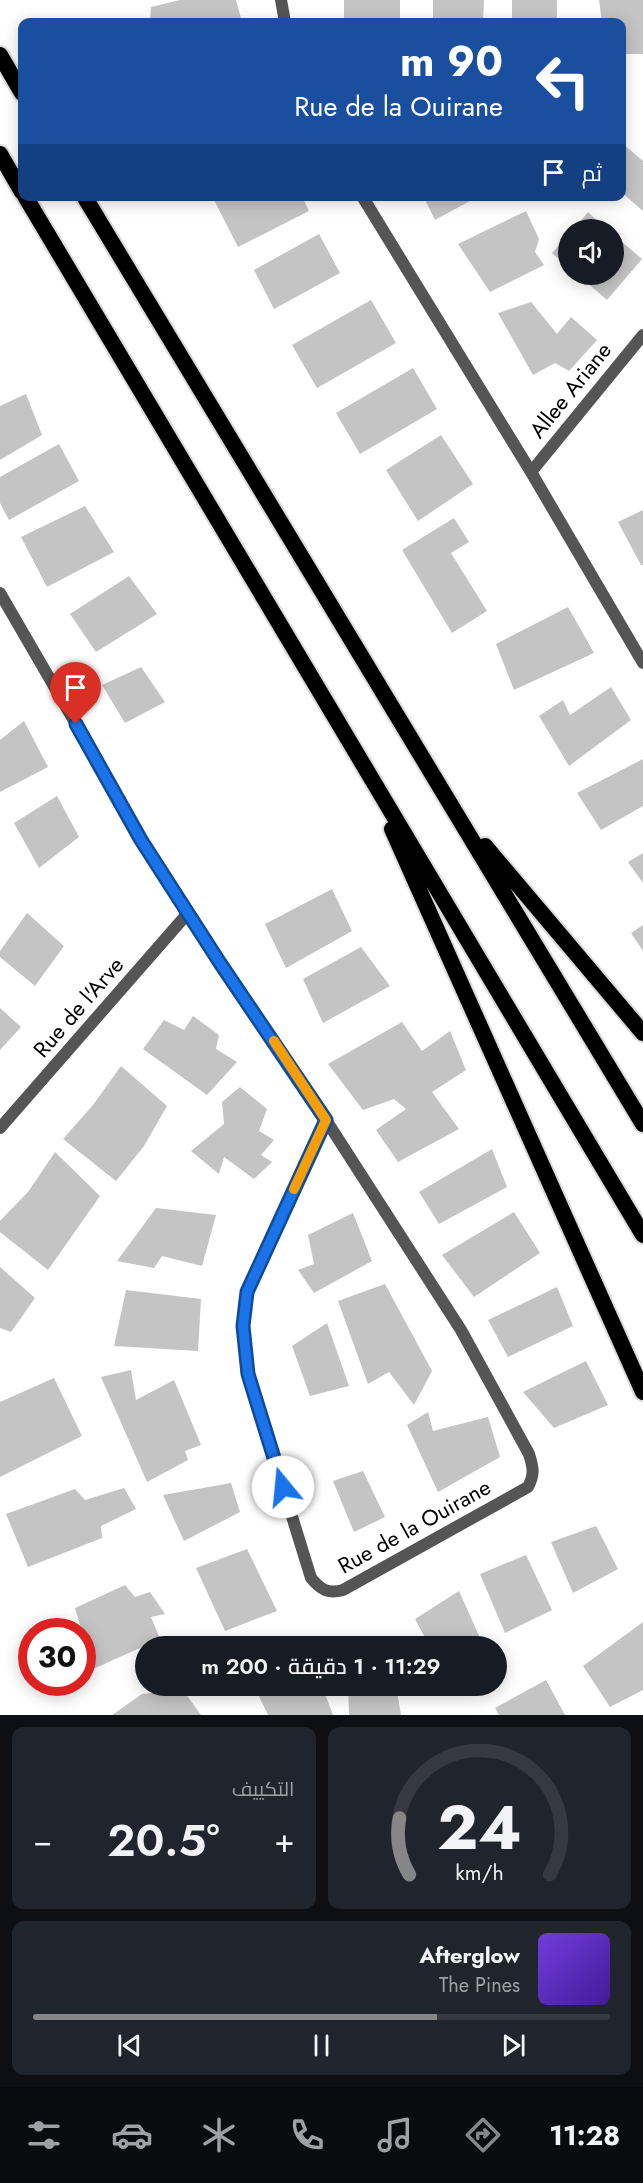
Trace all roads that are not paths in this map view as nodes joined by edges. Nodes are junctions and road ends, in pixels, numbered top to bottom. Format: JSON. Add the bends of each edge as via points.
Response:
{"nodes":[{"id":1,"x":281,"y":0,"type":"edge"},
{"id":2,"x":284,"y":18,"type":"edge"},
{"id":3,"x":0,"y":55,"type":"edge"},
{"id":4,"x":18,"y":86,"type":"edge"},
{"id":5,"x":0,"y":154,"type":"edge"},
{"id":6,"x":18,"y":185,"type":"edge"},
{"id":7,"x":28,"y":201,"type":"edge"},
{"id":8,"x":87,"y":201,"type":"edge"},
{"id":9,"x":365,"y":201,"type":"edge"},
{"id":10,"x":643,"y":335,"type":"edge"},
{"id":11,"x":531,"y":472,"type":"junction"},
{"id":12,"x":0,"y":593,"type":"edge"},
{"id":13,"x":643,"y":663,"type":"edge"},
{"id":14,"x":357,"y":752,"type":"junction"},
{"id":15,"x":452,"y":806,"type":"junction"},
{"id":16,"x":188,"y":913,"type":"junction"},
{"id":17,"x":643,"y":1033,"type":"edge"},
{"id":18,"x":326,"y":1120,"type":"junction"},
{"id":19,"x":643,"y":1125,"type":"edge"},
{"id":20,"x":0,"y":1128,"type":"edge"},
{"id":21,"x":643,"y":1235,"type":"edge"},
{"id":22,"x":643,"y":1392,"type":"edge"}],
"edges":[{"from":1,"to":2,"type":"street"},
{"from":3,"to":4,"type":"highway"},
{"from":5,"to":6,"type":"highway"},
{"from":7,"to":14,"type":"highway"},
{"from":8,"to":15,"type":"highway"},
{"from":9,"to":11,"type":"street"},
{"from":10,"to":11,"type":"street","name":"Allee Ariane"},
{"from":11,"to":13,"type":"street"},
{"from":12,"to":16,"type":"street","name":"Rue de la Ouirane","via":[[141,840]]},
{"from":14,"to":21,"type":"highway"},
{"from":14,"to":22,"type":"highway"},
{"from":15,"to":17,"type":"highway"},
{"from":15,"to":19,"type":"highway"},
{"from":16,"to":18,"type":"street","name":"Rue de la Ouirane"},
{"from":16,"to":20,"type":"street","name":"Rue de l'Arve"},
{"from":18,"to":18,"type":"street","name":"Rue de la Ouirane","via":[[461,1330],[534,1468],[528,1487],[333,1592],[326,1592],[311,1578],[248,1374],[243,1326],[247,1292]]}]}
